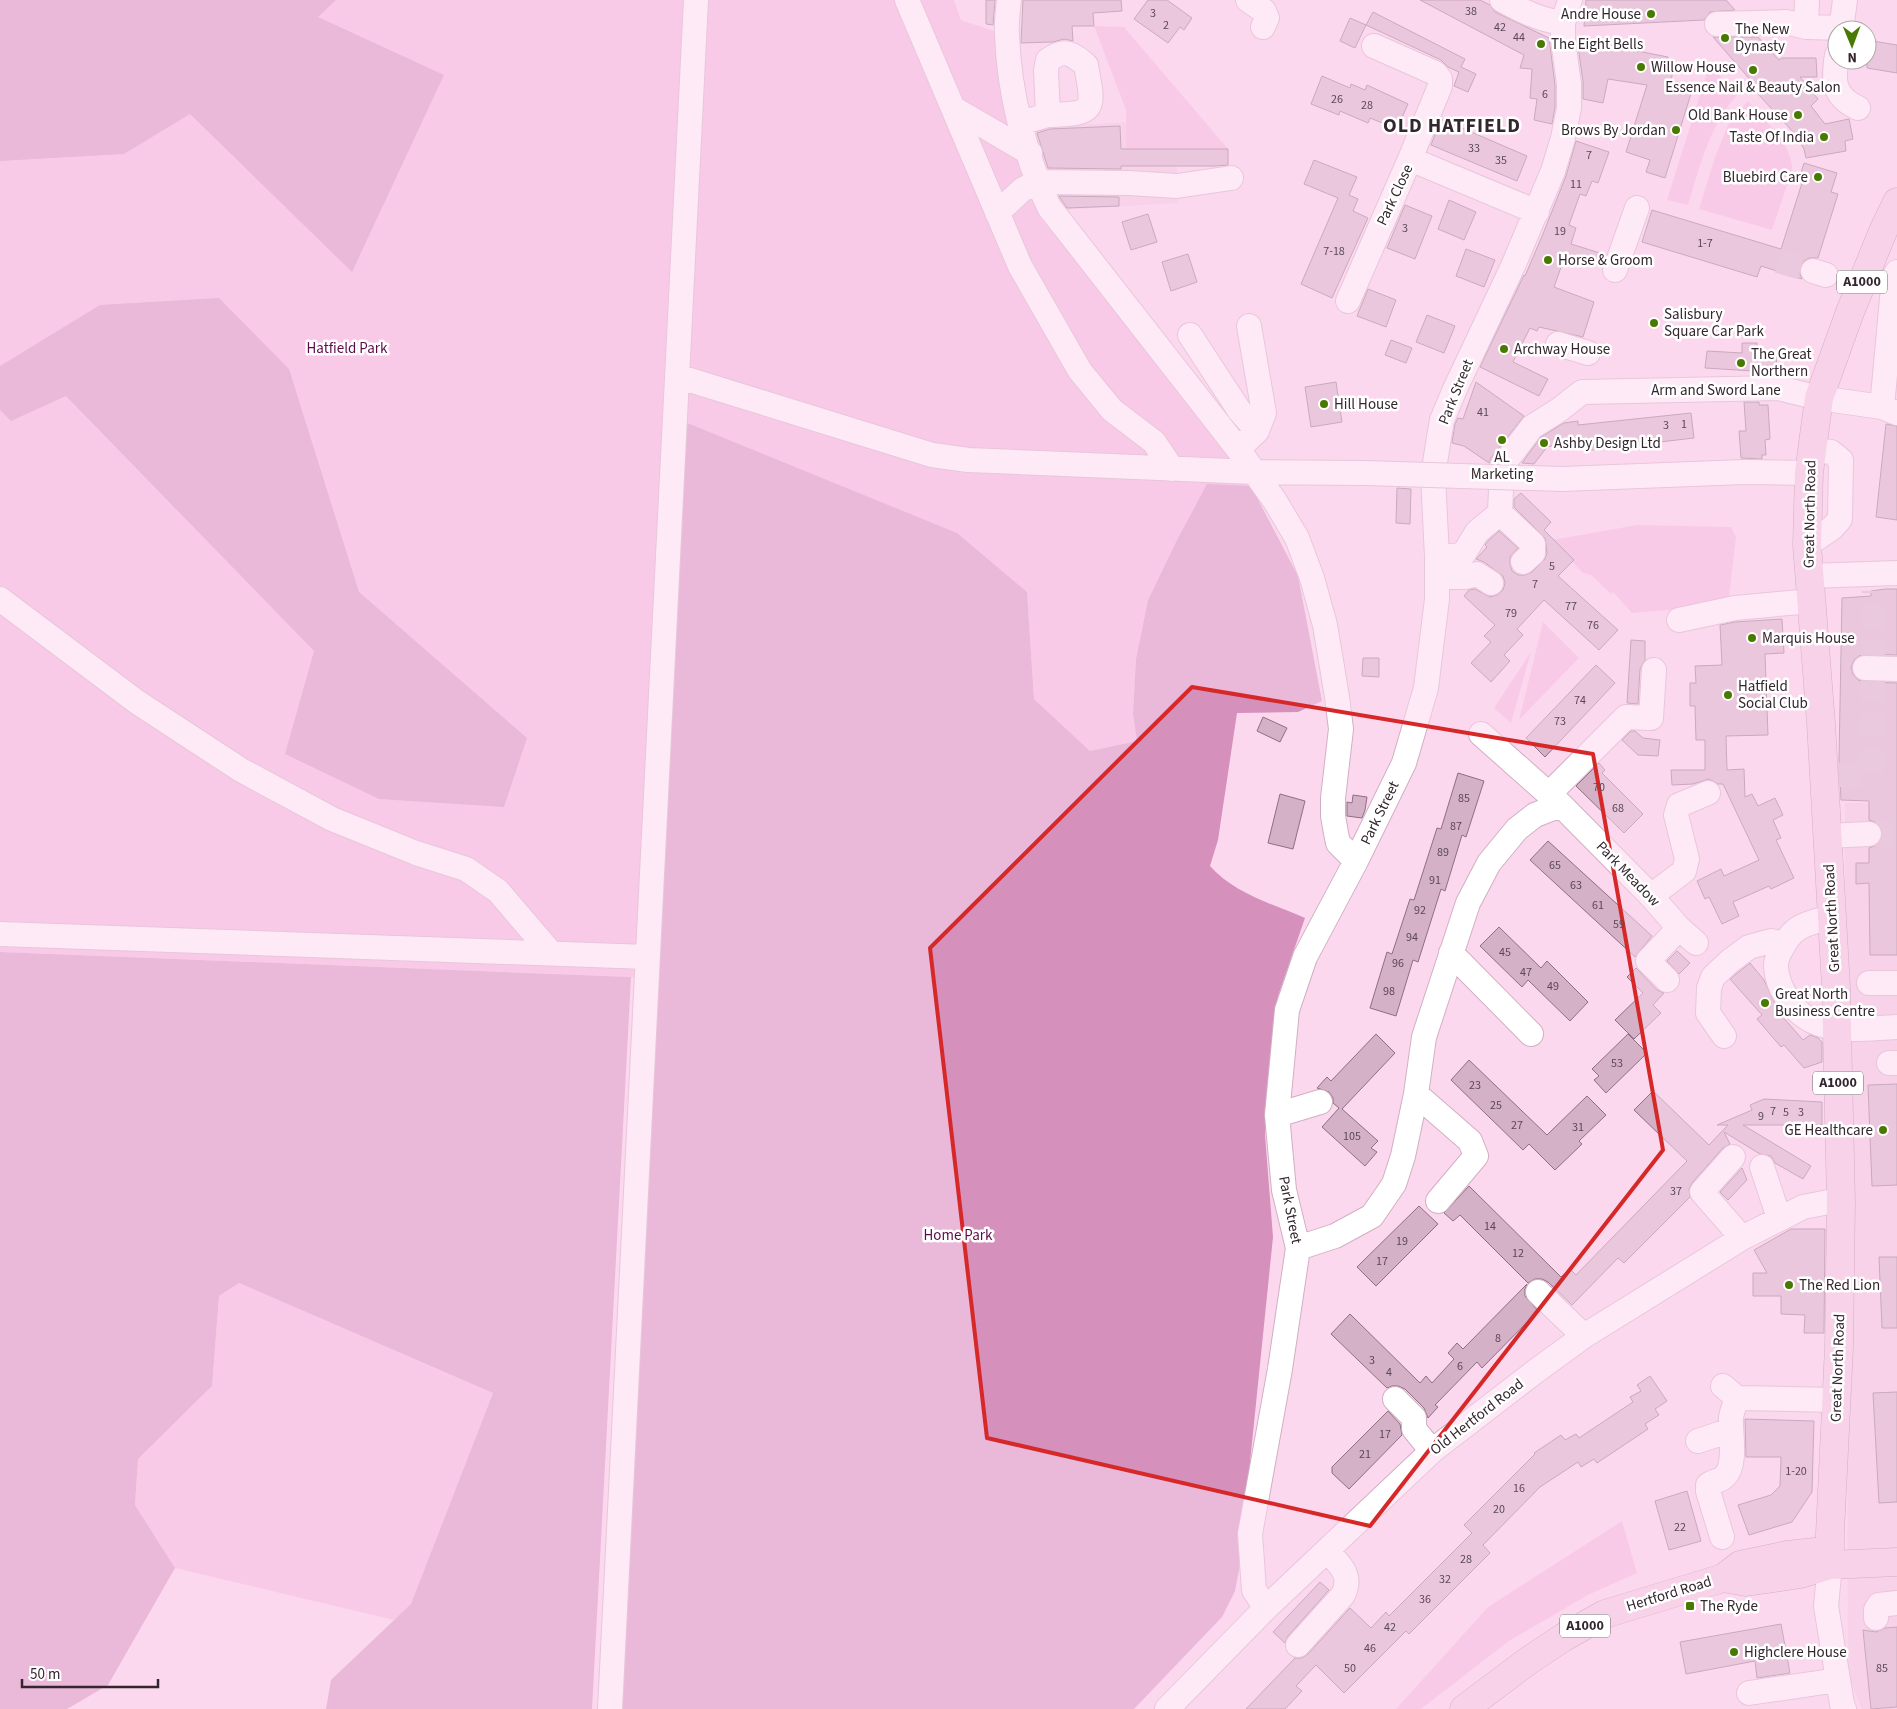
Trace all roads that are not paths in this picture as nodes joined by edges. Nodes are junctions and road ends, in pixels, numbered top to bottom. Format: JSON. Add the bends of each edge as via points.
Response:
{"nodes":[{"id":1,"x":696,"y":0,"type":"edge"},
{"id":2,"x":907,"y":0,"type":"edge"},
{"id":3,"x":1009,"y":0,"type":"edge"},
{"id":4,"x":1248,"y":0,"type":"edge"},
{"id":5,"x":1502,"y":0,"type":"edge"},
{"id":6,"x":1570,"y":0,"type":"edge"},
{"id":7,"x":1807,"y":0,"type":"edge"},
{"id":8,"x":1845,"y":0,"type":"edge"},
{"id":9,"x":1843,"y":20,"type":"edge"},
{"id":10,"x":1563,"y":23,"type":"junction"},
{"id":11,"x":1718,"y":24,"type":"dead end"},
{"id":12,"x":1806,"y":26,"type":"junction"},
{"id":13,"x":1264,"y":28,"type":"dead end"},
{"id":14,"x":1827,"y":28,"type":"edge"},
{"id":15,"x":1374,"y":46,"type":"dead end"},
{"id":16,"x":1834,"y":70,"type":"edge"},
{"id":17,"x":953,"y":108,"type":"junction"},
{"id":18,"x":1858,"y":108,"type":"dead end"},
{"id":19,"x":1048,"y":115,"type":"dead end"},
{"id":20,"x":1020,"y":123,"type":"junction"},
{"id":21,"x":1030,"y":154,"type":"junction"},
{"id":22,"x":1410,"y":159,"type":"junction"},
{"id":23,"x":1231,"y":178,"type":"dead end"},
{"id":24,"x":1038,"y":182,"type":"junction"},
{"id":25,"x":1897,"y":202,"type":"edge"},
{"id":26,"x":1637,"y":208,"type":"dead end"},
{"id":27,"x":1537,"y":212,"type":"junction"},
{"id":28,"x":997,"y":213,"type":"junction"},
{"id":29,"x":1890,"y":232,"type":"edge"},
{"id":30,"x":1615,"y":270,"type":"dead end"},
{"id":31,"x":1897,"y":272,"type":"edge"},
{"id":32,"x":1348,"y":301,"type":"dead end"},
{"id":33,"x":1249,"y":326,"type":"dead end"},
{"id":34,"x":1190,"y":335,"type":"dead end"},
{"id":35,"x":1558,"y":344,"type":"dead end"},
{"id":36,"x":1588,"y":353,"type":"dead end"},
{"id":37,"x":677,"y":376,"type":"junction"},
{"id":38,"x":1819,"y":398,"type":"junction"},
{"id":39,"x":1889,"y":410,"type":"edge"},
{"id":40,"x":1257,"y":431,"type":"junction"},
{"id":41,"x":1238,"y":449,"type":"junction"},
{"id":42,"x":1810,"y":461,"type":"junction"},
{"id":43,"x":1172,"y":469,"type":"junction"},
{"id":44,"x":1254,"y":472,"type":"junction"},
{"id":45,"x":1500,"y":513,"type":"junction"},
{"id":46,"x":1523,"y":562,"type":"dead end"},
{"id":47,"x":1437,"y":567,"type":"junction"},
{"id":48,"x":1897,"y":573,"type":"edge"},
{"id":49,"x":1491,"y":583,"type":"dead end"},
{"id":50,"x":1810,"y":588,"type":"junction"},
{"id":51,"x":0,"y":599,"type":"edge"},
{"id":52,"x":1679,"y":620,"type":"dead end"},
{"id":53,"x":1897,"y":655,"type":"edge"},
{"id":54,"x":1897,"y":669,"type":"edge"},
{"id":55,"x":1654,"y":670,"type":"dead end"},
{"id":56,"x":1481,"y":734,"type":"dead end"},
{"id":57,"x":1708,"y":793,"type":"dead end"},
{"id":58,"x":1555,"y":800,"type":"junction"},
{"id":59,"x":1869,"y":834,"type":"tunnel mouth"},
{"id":60,"x":1827,"y":836,"type":"junction"},
{"id":61,"x":1356,"y":861,"type":"junction"},
{"id":62,"x":1651,"y":896,"type":"junction"},
{"id":63,"x":1832,"y":917,"type":"junction"},
{"id":64,"x":0,"y":934,"type":"edge"},
{"id":65,"x":1784,"y":944,"type":"junction"},
{"id":66,"x":550,"y":953,"type":"junction"},
{"id":67,"x":1451,"y":953,"type":"junction"},
{"id":68,"x":647,"y":957,"type":"junction"},
{"id":69,"x":1667,"y":980,"type":"dead end"},
{"id":70,"x":1869,"y":983,"type":"dead end"},
{"id":71,"x":1897,"y":983,"type":"edge"},
{"id":72,"x":1897,"y":1027,"type":"edge"},
{"id":73,"x":1837,"y":1030,"type":"junction"},
{"id":74,"x":1531,"y":1034,"type":"dead end"},
{"id":75,"x":1724,"y":1036,"type":"dead end"},
{"id":76,"x":1416,"y":1094,"type":"junction"},
{"id":77,"x":1320,"y":1102,"type":"dead end"},
{"id":78,"x":1277,"y":1115,"type":"junction"},
{"id":79,"x":1733,"y":1157,"type":"dead end"},
{"id":80,"x":1762,"y":1167,"type":"dead end"},
{"id":81,"x":1438,"y":1201,"type":"dead end"},
{"id":82,"x":1841,"y":1202,"type":"junction"},
{"id":83,"x":1779,"y":1218,"type":"junction"},
{"id":84,"x":1742,"y":1238,"type":"junction"},
{"id":85,"x":1298,"y":1248,"type":"junction"},
{"id":86,"x":1538,"y":1292,"type":"dead end"},
{"id":87,"x":1584,"y":1336,"type":"junction"},
{"id":88,"x":1395,"y":1399,"type":"dead end"},
{"id":89,"x":1837,"y":1400,"type":"junction"},
{"id":90,"x":1731,"y":1430,"type":"junction"},
{"id":91,"x":1698,"y":1441,"type":"dead end"},
{"id":92,"x":1432,"y":1452,"type":"junction"},
{"id":93,"x":1722,"y":1537,"type":"dead end"},
{"id":94,"x":1327,"y":1551,"type":"junction"},
{"id":95,"x":1897,"y":1562,"type":"edge"},
{"id":96,"x":1830,"y":1565,"type":"junction"},
{"id":97,"x":1897,"y":1603,"type":"edge"},
{"id":98,"x":1266,"y":1608,"type":"junction"},
{"id":99,"x":1876,"y":1618,"type":"dead end"},
{"id":100,"x":1298,"y":1645,"type":"dead end"},
{"id":101,"x":1838,"y":1680,"type":"junction"},
{"id":102,"x":1749,"y":1693,"type":"dead end"},
{"id":103,"x":1841,"y":1707,"type":"edge"},
{"id":104,"x":610,"y":1709,"type":"edge"},
{"id":105,"x":1167,"y":1709,"type":"edge"},
{"id":106,"x":1464,"y":1709,"type":"edge"}],
"edges":[{"from":1,"to":37,"type":"street"},
{"from":2,"to":17,"type":"street"},
{"from":3,"to":20,"type":"street","via":[[1007,34]]},
{"from":4,"to":13,"type":"street","via":[[1264,11],[1267,18]]},
{"from":5,"to":10,"type":"street","via":[[1531,15]]},
{"from":6,"to":10,"type":"street","name":"Park Street"},
{"from":7,"to":12,"type":"street"},
{"from":8,"to":9,"type":"street"},
{"from":10,"to":27,"type":"street","name":"Park Street","via":[[1569,108],[1553,171]]},
{"from":11,"to":12,"type":"street","via":[[1786,22]]},
{"from":12,"to":14,"type":"street"},
{"from":15,"to":22,"type":"street","via":[[1435,73],[1440,79]]},
{"from":16,"to":18,"type":"street","via":[[1837,89],[1849,104]]},
{"from":17,"to":21,"type":"street"},
{"from":17,"to":28,"type":"street"},
{"from":19,"to":20,"type":"street"},
{"from":20,"to":21,"type":"street"},
{"from":21,"to":24,"type":"street"},
{"from":22,"to":27,"type":"street","name":"Park Close"},
{"from":22,"to":32,"type":"street","name":"Park Close"},
{"from":23,"to":24,"type":"street","via":[[1177,186]]},
{"from":24,"to":28,"type":"street","via":[[1023,189]]},
{"from":24,"to":41,"type":"street","via":[[1049,207]]},
{"from":25,"to":29,"type":"main road","name":"Great North Road","number":"A1000"},
{"from":26,"to":30,"type":"street"},
{"from":27,"to":47,"type":"street","name":"Park Street","via":[[1442,420],[1433,476]]},
{"from":28,"to":43,"type":"street","via":[[1020,266],[1080,372],[1112,410],[1154,442]]},
{"from":29,"to":38,"type":"main road","name":"Great North Road","number":"A1000","via":[[1844,327]]},
{"from":31,"to":39,"type":"street","via":[[1894,277]]},
{"from":33,"to":40,"type":"street","via":[[1264,413]]},
{"from":34,"to":40,"type":"street","via":[[1239,410]]},
{"from":35,"to":36,"type":"street"},
{"from":37,"to":43,"type":"street","via":[[932,455],[968,460]]},
{"from":37,"to":68,"type":"street"},
{"from":38,"to":39,"type":"street","name":"Arm and Sword Lane"},
{"from":38,"to":42,"type":"main road","name":"Great North Road","number":"A1000"},
{"from":38,"to":45,"type":"street","name":"Arm and Sword Lane","via":[[1763,387],[1582,392],[1532,427],[1502,466]]},
{"from":40,"to":41,"type":"street"},
{"from":41,"to":44,"type":"street"},
{"from":42,"to":44,"type":"street","bridge":true,"via":[[1744,472],[1562,479]]},
{"from":42,"to":50,"type":"main road","name":"Great North Road","number":"A1000","via":[[1807,545]]},
{"from":43,"to":44,"type":"street"},
{"from":44,"to":61,"type":"street","via":[[1297,538],[1325,624],[1341,728],[1333,816],[1338,843]]},
{"from":45,"to":46,"type":"street","via":[[1533,544],[1533,553]]},
{"from":45,"to":47,"type":"street","via":[[1477,532],[1463,556]]},
{"from":47,"to":49,"type":"street","via":[[1466,577],[1477,574]]},
{"from":47,"to":61,"type":"street","name":"Park Street","via":[[1437,599],[1426,688],[1404,763]]},
{"from":48,"to":50,"type":"street","via":[[1874,582]]},
{"from":50,"to":52,"type":"street"},
{"from":50,"to":60,"type":"main road","name":"Great North Road","number":"A1000","via":[[1831,775]]},
{"from":51,"to":66,"type":"street","via":[[137,702],[241,770],[332,819],[466,869],[498,891]]},
{"from":53,"to":54,"type":"street","via":[[1869,661]]},
{"from":55,"to":58,"type":"street","via":[[1651,718],[1626,717]]},
{"from":56,"to":58,"type":"street","name":"Park Meadow"},
{"from":57,"to":62,"type":"street","via":[[1679,805],[1676,815],[1687,859],[1684,871]]},
{"from":58,"to":62,"type":"street","name":"Park Meadow"},
{"from":58,"to":67,"type":"street","via":[[1517,828],[1489,863],[1468,903]]},
{"from":59,"to":60,"type":"street"},
{"from":60,"to":63,"type":"main road","name":"Great North Road","number":"A1000"},
{"from":61,"to":78,"type":"street","name":"Park Street","via":[[1305,957],[1287,1010]]},
{"from":62,"to":69,"type":"street","name":"Park Meadow","via":[[1688,935],[1648,960]]},
{"from":63,"to":65,"type":"street","via":[[1796,930]]},
{"from":63,"to":73,"type":"main road","name":"Great North Road","number":"A1000"},
{"from":64,"to":66,"type":"street"},
{"from":65,"to":73,"type":"street","via":[[1776,965],[1780,986],[1795,1010],[1810,1020]]},
{"from":65,"to":75,"type":"street","via":[[1772,941],[1749,947],[1713,977],[1708,1013]]},
{"from":66,"to":68,"type":"street"},
{"from":67,"to":74,"type":"street"},
{"from":67,"to":76,"type":"street","via":[[1424,1037]]},
{"from":68,"to":104,"type":"street"},
{"from":70,"to":71,"type":"street"},
{"from":72,"to":73,"type":"street"},
{"from":73,"to":82,"type":"main road","name":"Great North Road","number":"A1000"},
{"from":76,"to":81,"type":"street","via":[[1470,1141],[1476,1156]]},
{"from":76,"to":85,"type":"street","via":[[1394,1184],[1372,1216],[1335,1236]]},
{"from":77,"to":78,"type":"street"},
{"from":78,"to":85,"type":"street","name":"Park Street","via":[[1284,1190]]},
{"from":79,"to":84,"type":"street","via":[[1702,1192]]},
{"from":80,"to":83,"type":"street"},
{"from":82,"to":83,"type":"street","name":"Old Hertford Road","via":[[1803,1207]]},
{"from":82,"to":89,"type":"main road","name":"Great North Road","number":"A1000"},
{"from":83,"to":84,"type":"street","name":"Old Hertford Road"},
{"from":84,"to":87,"type":"street","name":"Old Hertford Road"},
{"from":85,"to":98,"type":"street","name":"Park Street","via":[[1250,1534],[1254,1590]]},
{"from":86,"to":87,"type":"street"},
{"from":87,"to":92,"type":"street","name":"Old Hertford Road"},
{"from":88,"to":92,"type":"street","via":[[1414,1418],[1414,1429]]},
{"from":89,"to":90,"type":"street","via":[[1730,1392]]},
{"from":89,"to":96,"type":"main road","name":"Great North Road","number":"A1000"},
{"from":90,"to":91,"type":"street"},
{"from":90,"to":93,"type":"street","via":[[1729,1471],[1724,1478],[1708,1486]]},
{"from":92,"to":94,"type":"street","name":"Old Hertford Road"},
{"from":94,"to":98,"type":"street","name":"Old Hertford Road"},
{"from":94,"to":100,"type":"street","via":[[1343,1570],[1348,1587]]},
{"from":95,"to":96,"type":"main road"},
{"from":96,"to":101,"type":"street","name":"Great North Road","via":[[1826,1606]]},
{"from":96,"to":106,"type":"main road","name":"Hertford Road","number":"A1000","via":[[1816,1552],[1740,1565],[1723,1578],[1605,1614],[1528,1660]]},
{"from":97,"to":99,"type":"street","via":[[1879,1605]]},
{"from":98,"to":105,"type":"street","name":"Old Hertford Road"},
{"from":101,"to":102,"type":"street"},
{"from":101,"to":103,"type":"street","name":"Great North Road"}]}
